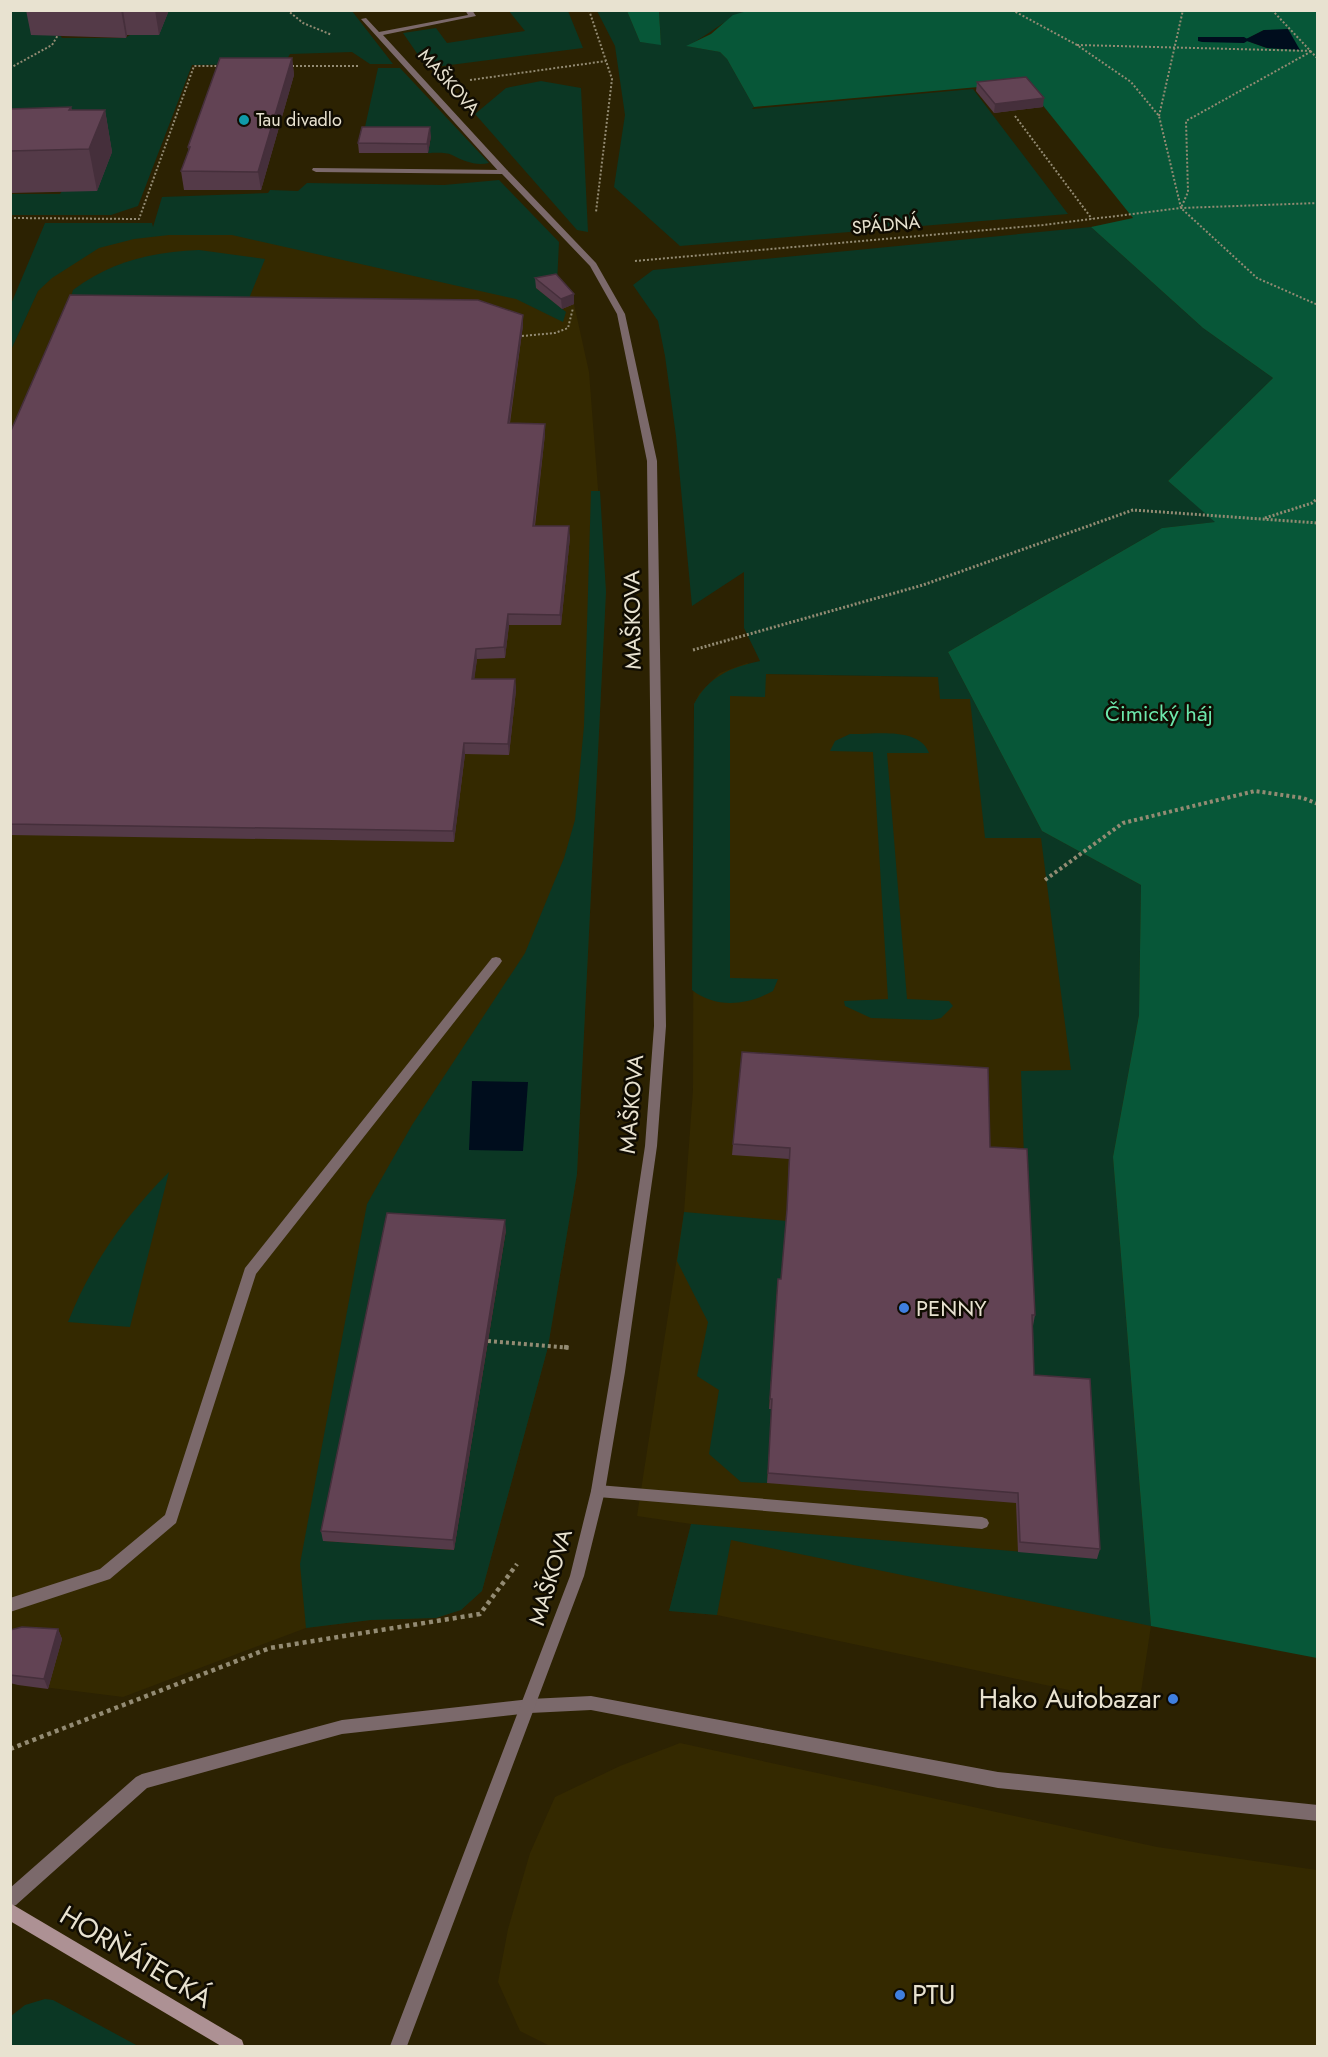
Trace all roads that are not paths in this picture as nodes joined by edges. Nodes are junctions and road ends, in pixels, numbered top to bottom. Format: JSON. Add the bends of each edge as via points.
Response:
{"nodes":[{"id":1,"x":468,"y":10,"type":"edge"},
{"id":2,"x":364,"y":18,"type":"dead end"},
{"id":3,"x":378,"y":34,"type":"junction"},
{"id":4,"x":316,"y":170,"type":"dead end"},
{"id":5,"x":504,"y":172,"type":"junction"},
{"id":6,"x":496,"y":962,"type":"dead end"},
{"id":7,"x":598,"y":1491,"type":"junction"},
{"id":8,"x":982,"y":1523,"type":"dead end"},
{"id":9,"x":10,"y":1605,"type":"edge"},
{"id":10,"x":530,"y":1706,"type":"junction"},
{"id":11,"x":1317,"y":1813,"type":"edge"},
{"id":12,"x":10,"y":1899,"type":"edge"},
{"id":13,"x":10,"y":1911,"type":"edge"},
{"id":14,"x":236,"y":2046,"type":"edge"},
{"id":15,"x":399,"y":2046,"type":"edge"}],
"edges":[{"from":1,"to":3,"type":"street","via":[[473,16]]},
{"from":2,"to":3,"type":"street","name":"MAŠKOVA"},
{"from":3,"to":5,"type":"street","name":"MAŠKOVA"},
{"from":4,"to":5,"type":"street"},
{"from":5,"to":7,"type":"street","name":"MAŠKOVA","via":[[593,265],[621,314],[652,461],[660,1026],[651,1146]]},
{"from":6,"to":9,"type":"street","via":[[250,1272],[171,1519],[105,1574]]},
{"from":7,"to":8,"type":"street"},
{"from":7,"to":10,"type":"street","name":"MAŠKOVA","via":[[577,1576]]},
{"from":10,"to":11,"type":"street","via":[[591,1703],[998,1780]]},
{"from":10,"to":12,"type":"street","via":[[342,1727],[142,1782]]},
{"from":10,"to":15,"type":"street","name":"MAŠKOVA"},
{"from":13,"to":14,"type":"main road","name":"HORŇÁTECKÁ"}]}
